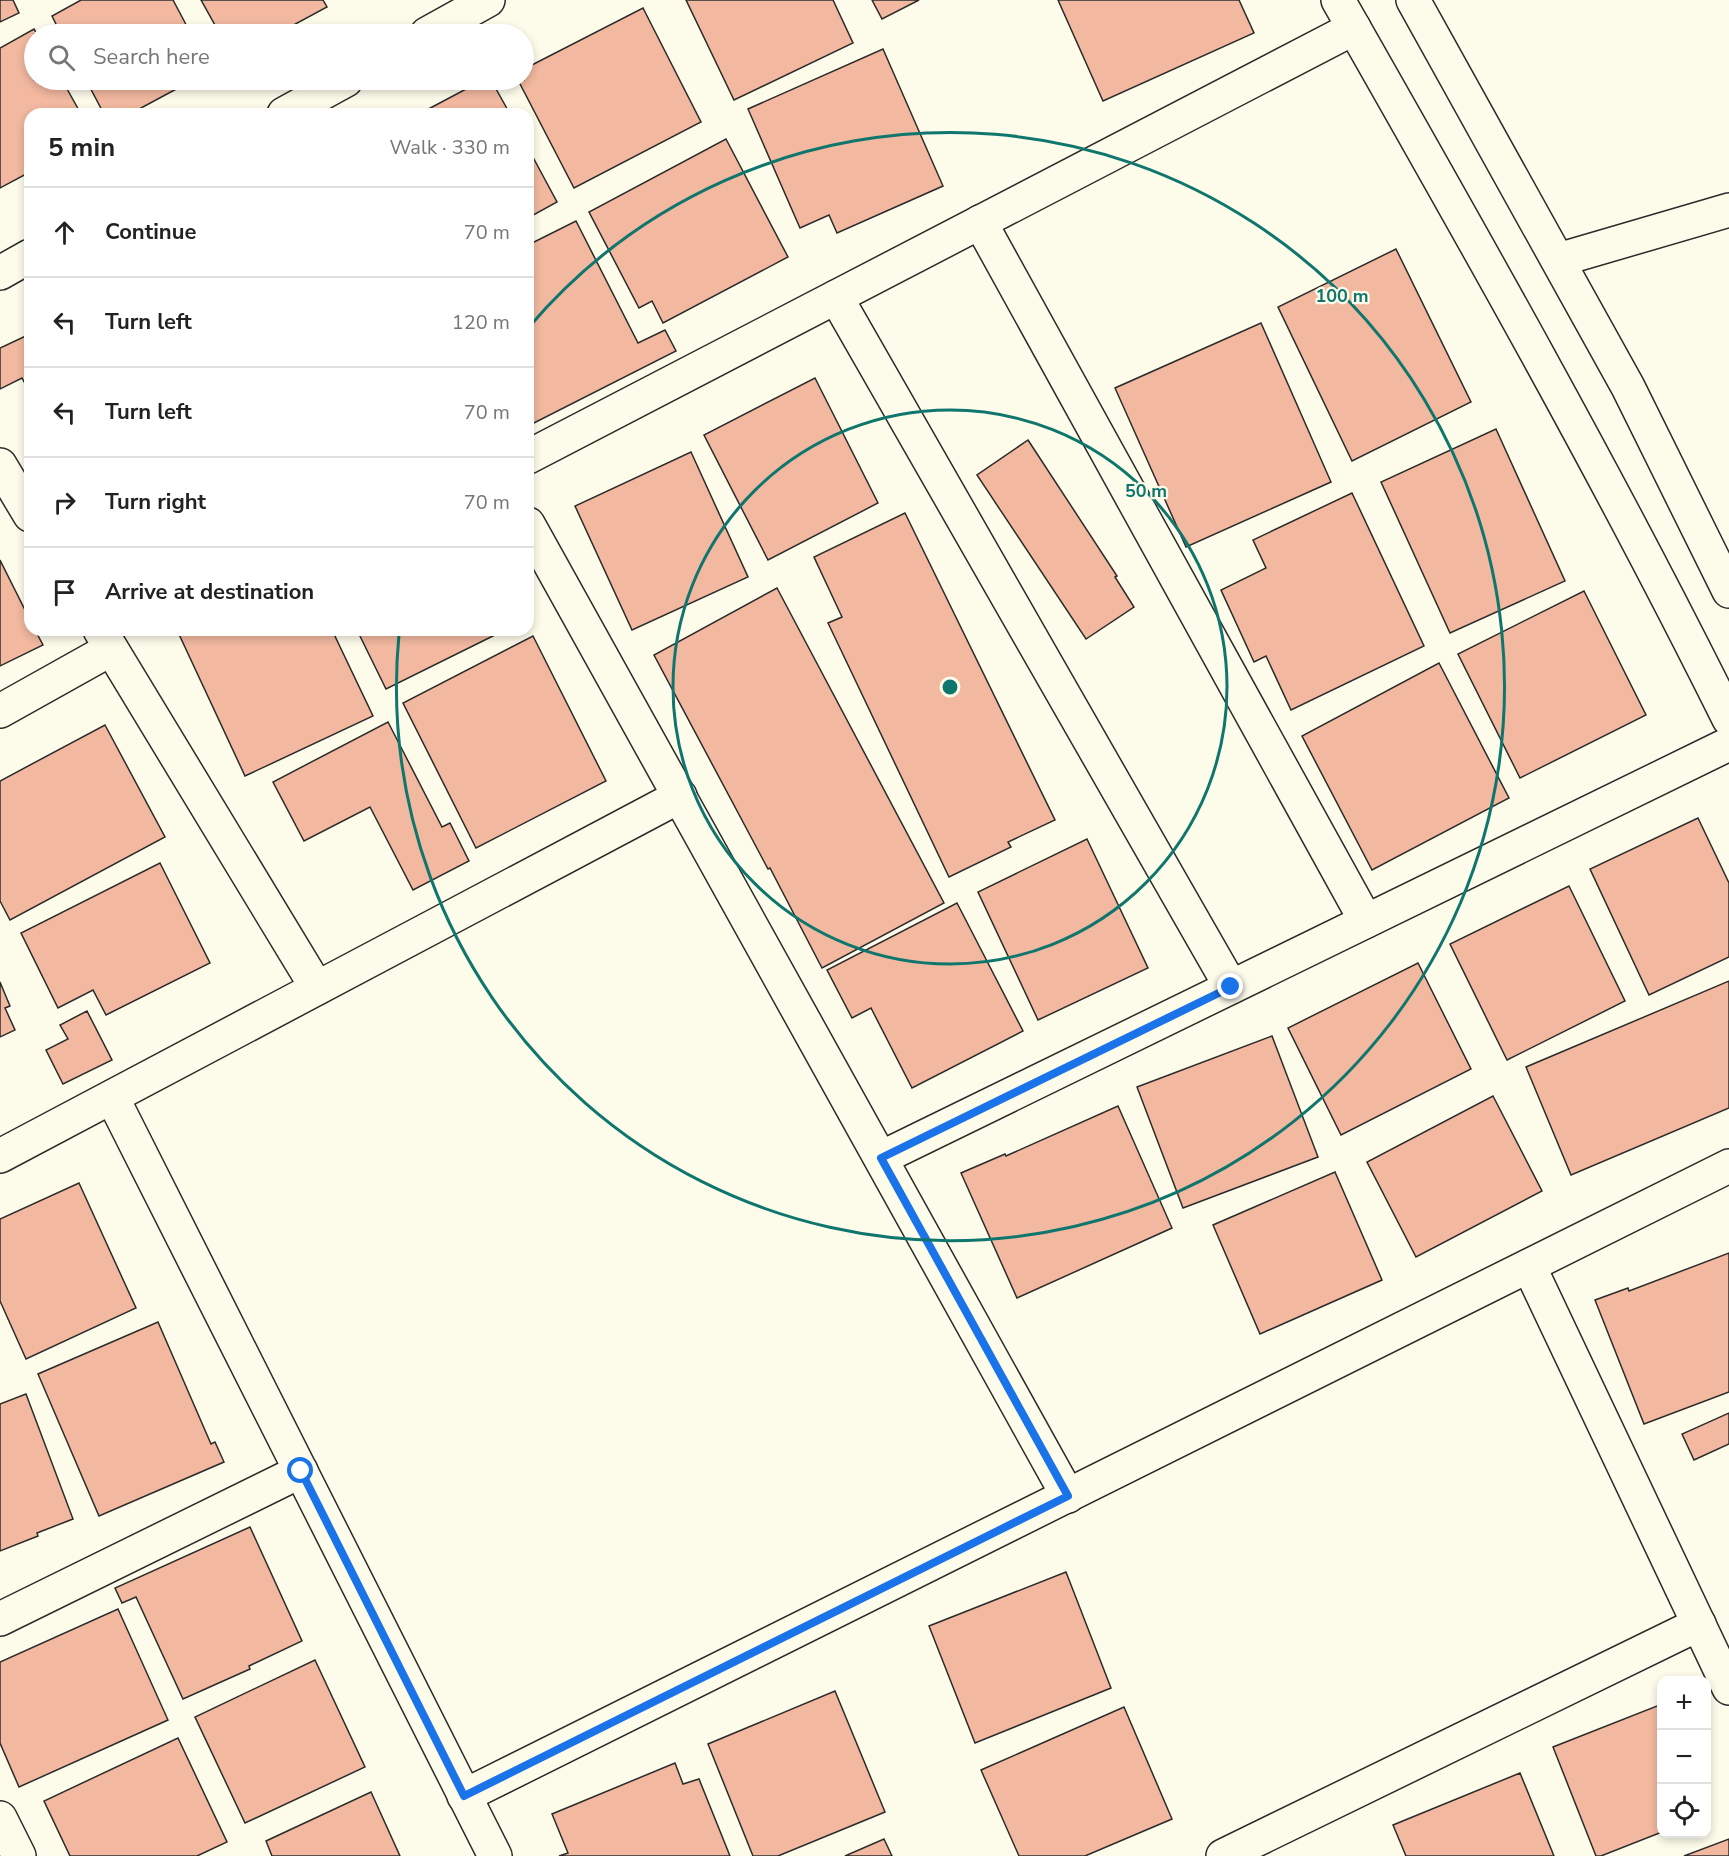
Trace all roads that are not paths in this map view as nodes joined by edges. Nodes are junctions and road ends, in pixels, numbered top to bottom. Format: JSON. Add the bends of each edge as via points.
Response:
{"nodes":[{"id":1,"x":488,"y":0,"type":"edge"},
{"id":2,"x":1338,"y":0,"type":"edge"},
{"id":3,"x":1424,"y":6,"type":"edge"},
{"id":4,"x":445,"y":24,"type":"edge"},
{"id":5,"x":1354,"y":28,"type":"junction"},
{"id":6,"x":329,"y":90,"type":"edge"},
{"id":7,"x":300,"y":108,"type":"edge"},
{"id":8,"x":1729,"y":210,"type":"edge"},
{"id":9,"x":980,"y":222,"type":"junction"},
{"id":10,"x":24,"y":259,"type":"edge"},
{"id":11,"x":1558,"y":261,"type":"junction"},
{"id":12,"x":0,"y":273,"type":"edge"},
{"id":13,"x":836,"y":297,"type":"junction"},
{"id":14,"x":534,"y":454,"type":"edge"},
{"id":15,"x":0,"y":465,"type":"edge"},
{"id":16,"x":24,"y":504,"type":"edge"},
{"id":17,"x":534,"y":535,"type":"edge"},
{"id":18,"x":1721,"y":554,"type":"edge"},
{"id":19,"x":1729,"y":591,"type":"edge"},
{"id":20,"x":106,"y":639,"type":"edge"},
{"id":21,"x":0,"y":711,"type":"edge"},
{"id":22,"x":1729,"y":719,"type":"edge"},
{"id":23,"x":1729,"y":744,"type":"edge"},
{"id":24,"x":680,"y":796,"type":"junction"},
{"id":25,"x":1366,"y":921,"type":"junction"},
{"id":26,"x":1231,"y":987,"type":"junction"},
{"id":27,"x":317,"y":988,"type":"junction"},
{"id":28,"x":112,"y":1097,"type":"junction"},
{"id":29,"x":0,"y":1156,"type":"edge"},
{"id":30,"x":881,"y":1158,"type":"junction"},
{"id":31,"x":1729,"y":1166,"type":"edge"},
{"id":32,"x":1528,"y":1266,"type":"junction"},
{"id":33,"x":301,"y":1471,"type":"junction"},
{"id":34,"x":1068,"y":1496,"type":"junction"},
{"id":35,"x":0,"y":1619,"type":"edge"},
{"id":36,"x":1699,"y":1624,"type":"junction"},
{"id":37,"x":1729,"y":1688,"type":"edge"},
{"id":38,"x":464,"y":1796,"type":"junction"},
{"id":39,"x":0,"y":1818,"type":"edge"},
{"id":40,"x":19,"y":1856,"type":"edge"},
{"id":41,"x":495,"y":1856,"type":"edge"},
{"id":42,"x":1223,"y":1856,"type":"edge"}],
"edges":[{"from":1,"to":4,"type":"street"},
{"from":2,"to":5,"type":"street"},
{"from":3,"to":11,"type":"street"},
{"from":5,"to":9,"type":"street"},
{"from":5,"to":22,"type":"street","via":[[1573,418]]},
{"from":6,"to":7,"type":"street"},
{"from":8,"to":11,"type":"street"},
{"from":9,"to":13,"type":"street"},
{"from":9,"to":25,"type":"street"},
{"from":10,"to":12,"type":"street"},
{"from":11,"to":18,"type":"street"},
{"from":13,"to":14,"type":"street"},
{"from":13,"to":26,"type":"street"},
{"from":15,"to":16,"type":"street"},
{"from":17,"to":24,"type":"street"},
{"from":18,"to":19,"type":"street"},
{"from":20,"to":21,"type":"street"},
{"from":20,"to":27,"type":"street"},
{"from":23,"to":25,"type":"street"},
{"from":24,"to":27,"type":"street"},
{"from":24,"to":30,"type":"street"},
{"from":25,"to":26,"type":"street"},
{"from":26,"to":30,"type":"street"},
{"from":27,"to":28,"type":"street"},
{"from":28,"to":29,"type":"street"},
{"from":28,"to":33,"type":"street"},
{"from":30,"to":34,"type":"street"},
{"from":31,"to":32,"type":"street"},
{"from":32,"to":34,"type":"street"},
{"from":32,"to":36,"type":"street"},
{"from":33,"to":35,"type":"street"},
{"from":33,"to":38,"type":"street"},
{"from":34,"to":38,"type":"street"},
{"from":36,"to":37,"type":"street"},
{"from":36,"to":42,"type":"street"},
{"from":38,"to":41,"type":"street"},
{"from":39,"to":40,"type":"street"}]}
